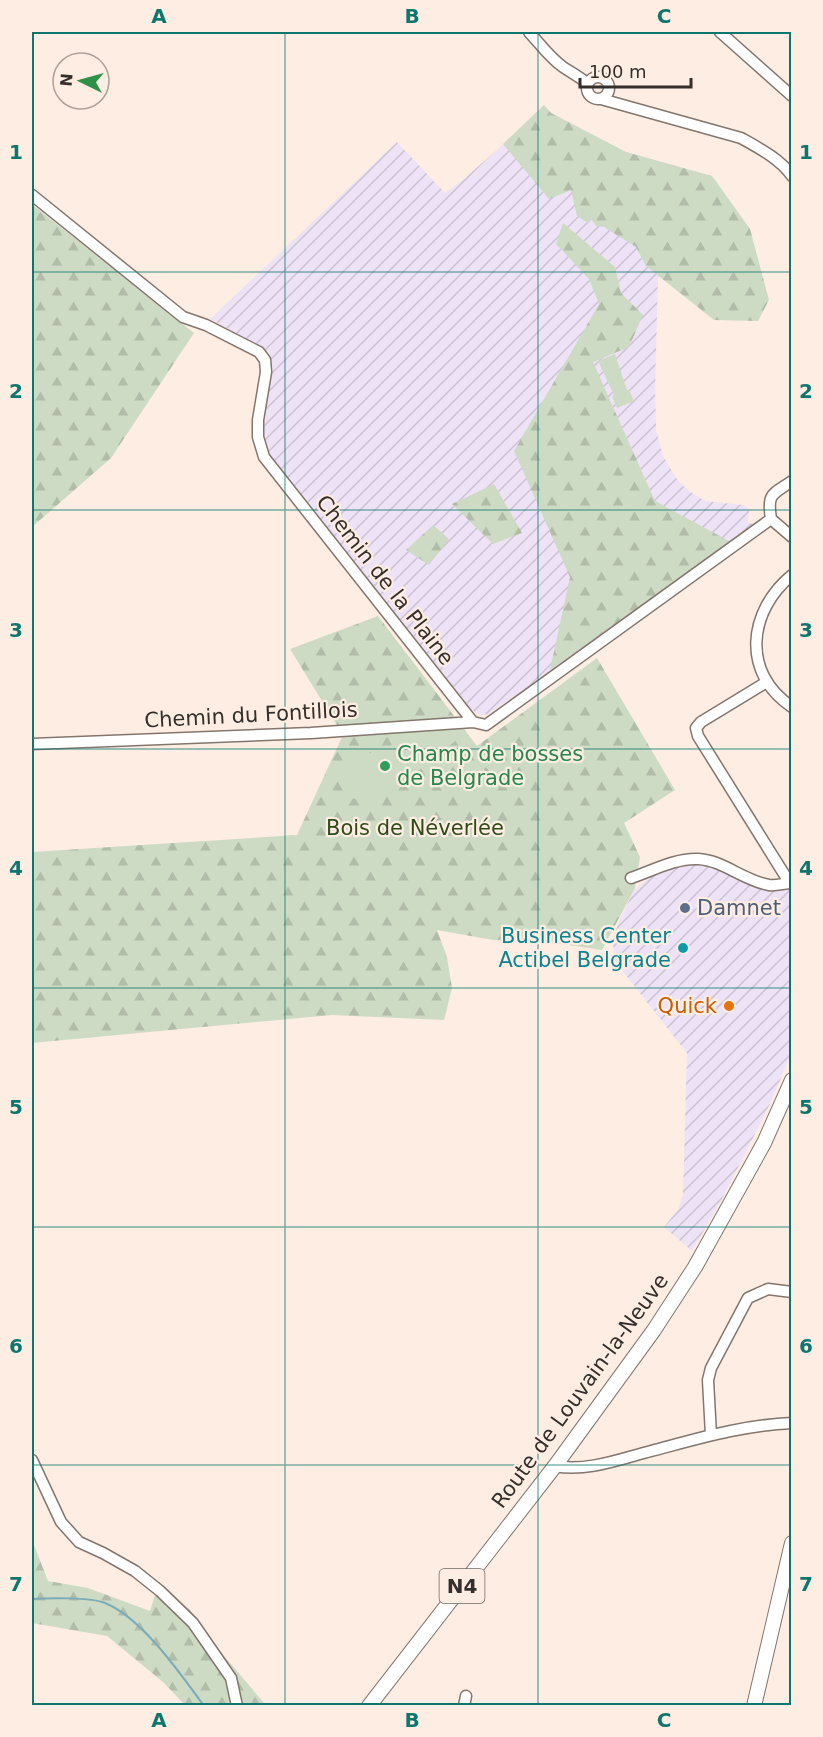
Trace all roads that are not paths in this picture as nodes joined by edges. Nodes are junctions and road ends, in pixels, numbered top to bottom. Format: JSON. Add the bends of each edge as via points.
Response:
{"nodes":[{"id":1,"x":529,"y":32,"type":"edge"},
{"id":2,"x":720,"y":32,"type":"edge"},
{"id":3,"x":588,"y":84,"type":"junction"},
{"id":4,"x":609,"y":86,"type":"junction"},
{"id":5,"x":792,"y":96,"type":"edge"},
{"id":6,"x":601,"y":99,"type":"junction"},
{"id":7,"x":628,"y":106,"type":"junction"},
{"id":8,"x":792,"y":176,"type":"edge"},
{"id":9,"x":32,"y":195,"type":"edge"},
{"id":10,"x":792,"y":481,"type":"edge"},
{"id":11,"x":771,"y":519,"type":"junction"},
{"id":12,"x":792,"y":537,"type":"edge"},
{"id":13,"x":792,"y":575,"type":"edge"},
{"id":14,"x":765,"y":683,"type":"junction"},
{"id":15,"x":792,"y":707,"type":"edge"},
{"id":16,"x":473,"y":722,"type":"junction"},
{"id":17,"x":32,"y":744,"type":"edge"},
{"id":18,"x":631,"y":878,"type":"dead end"},
{"id":19,"x":790,"y":883,"type":"edge"},
{"id":20,"x":792,"y":1080,"type":"edge"},
{"id":21,"x":792,"y":1292,"type":"edge"},
{"id":22,"x":792,"y":1423,"type":"edge"},
{"id":23,"x":711,"y":1435,"type":"junction"},
{"id":24,"x":32,"y":1460,"type":"edge"},
{"id":25,"x":555,"y":1466,"type":"junction"},
{"id":26,"x":792,"y":1543,"type":"edge"},
{"id":27,"x":237,"y":1706,"type":"edge"},
{"id":28,"x":369,"y":1706,"type":"edge"},
{"id":29,"x":754,"y":1706,"type":"edge"}],
"edges":[{"from":1,"to":3,"type":"street","via":[[550,56]]},
{"from":2,"to":5,"type":"street"},
{"from":3,"to":4,"type":"street","via":[[599,76]]},
{"from":3,"to":6,"type":"street","via":[[591,97]]},
{"from":4,"to":6,"type":"street"},
{"from":4,"to":7,"type":"street"},
{"from":6,"to":7,"type":"street"},
{"from":7,"to":8,"type":"street","via":[[741,138],[777,160]]},
{"from":9,"to":16,"type":"street","name":"Chemin de la Plaine","via":[[183,316],[259,352],[265,360],[266,372],[258,420],[264,457]]},
{"from":10,"to":11,"type":"street","via":[[768,502]]},
{"from":11,"to":12,"type":"street"},
{"from":11,"to":16,"type":"street","via":[[486,725]]},
{"from":13,"to":14,"type":"street","via":[[771,595],[760,618],[757,657]]},
{"from":14,"to":15,"type":"street"},
{"from":14,"to":19,"type":"street","via":[[696,728]]},
{"from":16,"to":17,"type":"street","name":"Chemin du Fontillois"},
{"from":18,"to":19,"type":"street","via":[[662,866],[700,859],[767,885]]},
{"from":20,"to":25,"type":"main road","name":"Route de Louvain-la-Neuve","number":"N4","via":[[764,1143],[695,1267]]},
{"from":21,"to":23,"type":"street","via":[[768,1289],[747,1298],[711,1368]]},
{"from":22,"to":23,"type":"street","via":[[764,1424]]},
{"from":23,"to":25,"type":"street","via":[[594,1466]]},
{"from":24,"to":27,"type":"street","via":[[61,1522],[79,1542],[135,1571],[193,1623],[231,1678]]},
{"from":25,"to":28,"type":"main road","name":"Route de Louvain-la-Neuve","number":"N4"},
{"from":26,"to":29,"type":"main road"}]}
